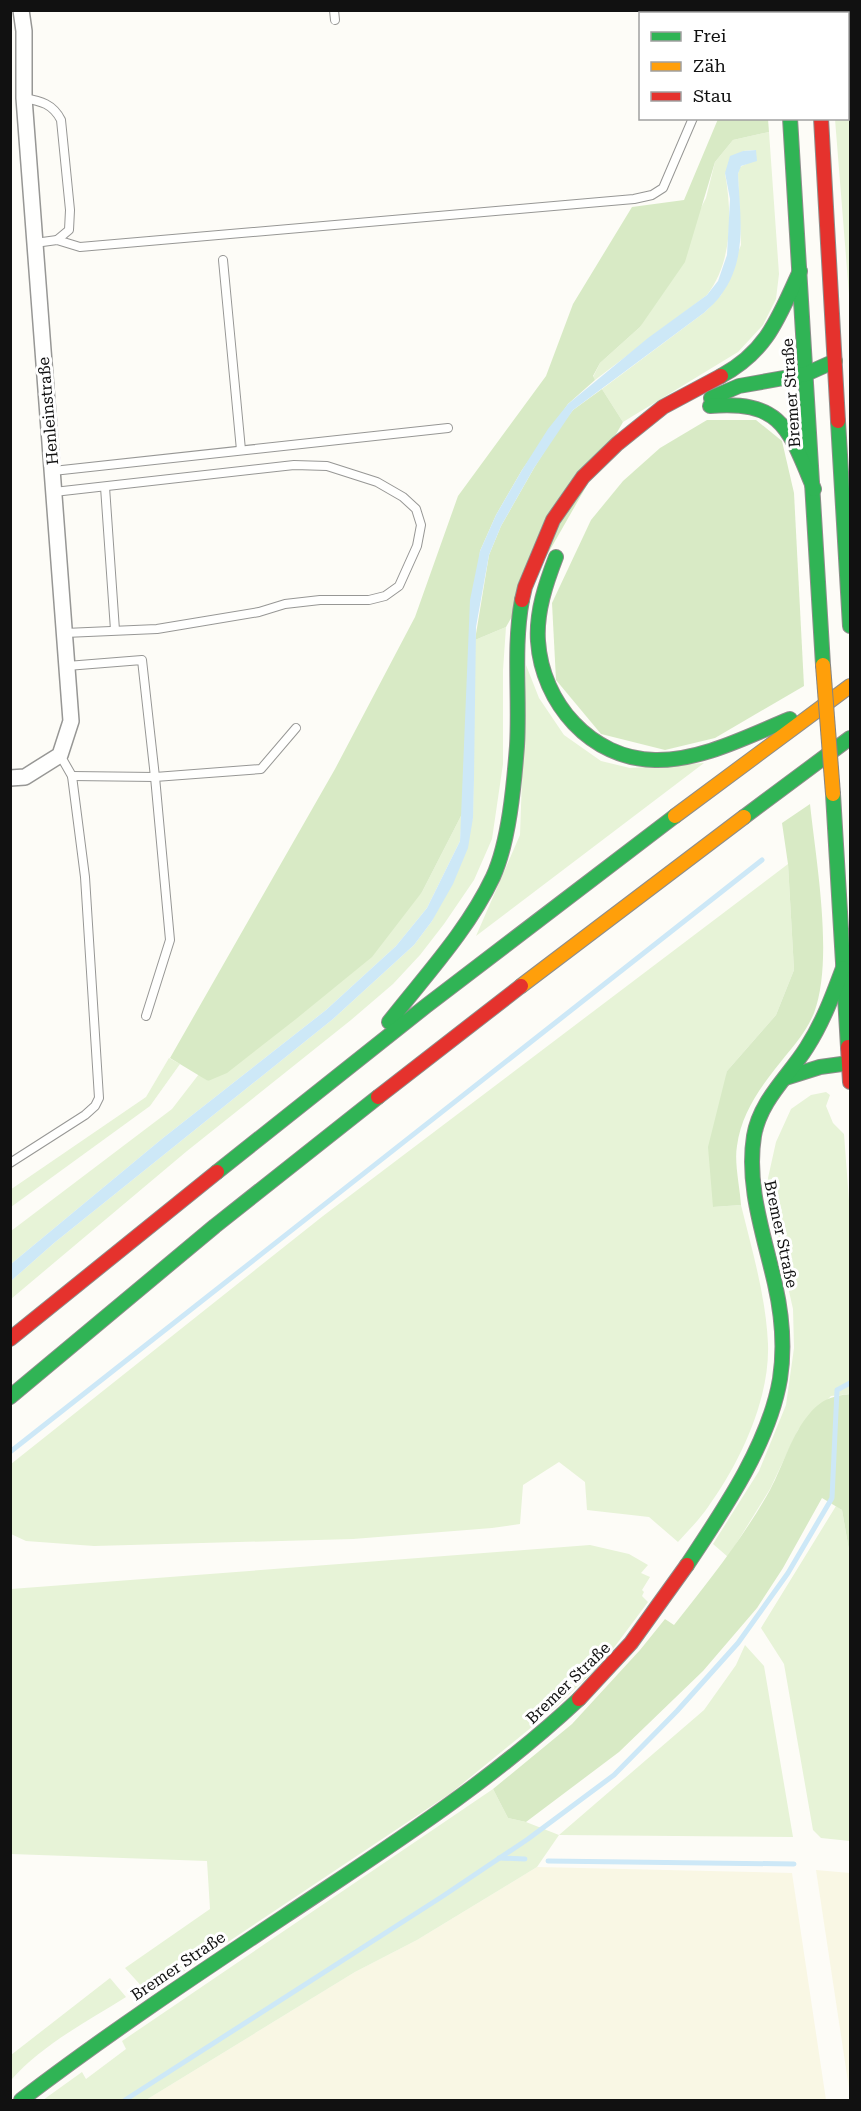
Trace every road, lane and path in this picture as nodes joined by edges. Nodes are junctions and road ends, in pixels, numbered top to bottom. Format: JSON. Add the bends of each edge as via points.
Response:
{"nodes":[{"id":1,"x":21,"y":10,"type":"edge"},
{"id":2,"x":334,"y":10,"type":"edge"},
{"id":3,"x":335,"y":20,"type":"dead end"},
{"id":4,"x":24,"y":98,"type":"junction"},
{"id":5,"x":692,"y":120,"type":"edge"},
{"id":6,"x":790,"y":120,"type":"edge"},
{"id":7,"x":821,"y":120,"type":"edge"},
{"id":8,"x":57,"y":240,"type":"junction"},
{"id":9,"x":35,"y":243,"type":"junction"},
{"id":10,"x":223,"y":260,"type":"dead end"},
{"id":11,"x":800,"y":271,"type":"junction"},
{"id":12,"x":799,"y":359,"type":"junction"},
{"id":13,"x":835,"y":362,"type":"junction"},
{"id":14,"x":759,"y":365,"type":"dead end"},
{"id":15,"x":736,"y":368,"type":"junction"},
{"id":16,"x":806,"y":374,"type":"junction"},
{"id":17,"x":448,"y":428,"type":"dead end"},
{"id":18,"x":241,"y":450,"type":"junction"},
{"id":19,"x":53,"y":471,"type":"junction"},
{"id":20,"x":105,"y":487,"type":"junction"},
{"id":21,"x":814,"y":489,"type":"junction"},
{"id":22,"x":54,"y":492,"type":"junction"},
{"id":23,"x":560,"y":548,"type":"dead end"},
{"id":24,"x":850,"y":626,"type":"edge"},
{"id":25,"x":115,"y":630,"type":"junction"},
{"id":26,"x":65,"y":633,"type":"junction"},
{"id":27,"x":67,"y":666,"type":"junction"},
{"id":28,"x":850,"y":686,"type":"edge"},
{"id":29,"x":820,"y":708,"type":"junction"},
{"id":30,"x":296,"y":728,"type":"dead end"},
{"id":31,"x":850,"y":738,"type":"edge"},
{"id":32,"x":60,"y":755,"type":"junction"},
{"id":33,"x":72,"y":776,"type":"junction"},
{"id":34,"x":155,"y":777,"type":"junction"},
{"id":35,"x":10,"y":778,"type":"edge"},
{"id":36,"x":843,"y":968,"type":"junction"},
{"id":37,"x":146,"y":1016,"type":"dead end"},
{"id":38,"x":849,"y":1047,"type":"edge"},
{"id":39,"x":363,"y":1056,"type":"junction"},
{"id":40,"x":796,"y":1062,"type":"junction"},
{"id":41,"x":850,"y":1063,"type":"edge"},
{"id":42,"x":784,"y":1078,"type":"junction"},
{"id":43,"x":850,"y":1082,"type":"edge"},
{"id":44,"x":10,"y":1163,"type":"edge"},
{"id":45,"x":10,"y":1339,"type":"edge"},
{"id":46,"x":10,"y":1397,"type":"edge"},
{"id":47,"x":21,"y":2100,"type":"edge"}],
"edges":[{"from":1,"to":4,"type":"street","name":"Henleinstraße"},
{"from":2,"to":3,"type":"lane"},
{"from":4,"to":8,"type":"lane","via":[[43,102],[55,109],[62,120],[70,210],[69,230]]},
{"from":4,"to":9,"type":"street","name":"Henleinstraße"},
{"from":5,"to":8,"type":"lane","via":[[663,188],[634,199],[80,247]]},
{"from":6,"to":11,"type":"main road","name":"Bremer Straße","via":[[799,186]]},
{"from":7,"to":13,"type":"main road","via":[[820,184]]},
{"from":8,"to":9,"type":"lane"},
{"from":9,"to":19,"type":"street","name":"Henleinstraße"},
{"from":10,"to":18,"type":"lane"},
{"from":11,"to":12,"type":"main road","name":"Bremer Straße"},
{"from":11,"to":15,"type":"main road","via":[[773,328]]},
{"from":12,"to":13,"type":"main road"},
{"from":12,"to":16,"type":"main road","name":"Bremer Straße"},
{"from":13,"to":16,"type":"main road"},
{"from":13,"to":24,"type":"main road"},
{"from":14,"to":15,"type":"main road"},
{"from":15,"to":39,"type":"main road","via":[[663,407],[617,444],[583,477],[553,520],[525,587],[518,622],[517,746],[507,828],[493,876],[465,924]]},
{"from":16,"to":21,"type":"main road","name":"Bremer Straße"},
{"from":16,"to":21,"type":"main road","via":[[739,386],[718,394],[696,410],[737,403],[769,413],[788,431]]},
{"from":17,"to":18,"type":"lane"},
{"from":18,"to":19,"type":"lane"},
{"from":19,"to":22,"type":"street","name":"Henleinstraße"},
{"from":20,"to":22,"type":"lane"},
{"from":20,"to":25,"type":"lane"},
{"from":20,"to":25,"type":"lane","via":[[294,465],[327,466],[377,482],[403,497],[416,509],[421,525],[407,571],[399,586],[386,596],[285,604],[157,629]]},
{"from":21,"to":36,"type":"main road","name":"Bremer Straße","bridge":true},
{"from":22,"to":26,"type":"street","name":"Henleinstraße"},
{"from":23,"to":29,"type":"main road","via":[[545,585],[538,630],[540,661],[563,712],[597,743],[640,759],[674,759]]},
{"from":25,"to":26,"type":"lane"},
{"from":26,"to":27,"type":"street","name":"Henleinstraße"},
{"from":27,"to":32,"type":"street","name":"Henleinstraße","via":[[71,721]]},
{"from":27,"to":34,"type":"lane","via":[[142,660]]},
{"from":28,"to":29,"type":"main road"},
{"from":29,"to":39,"type":"main road"},
{"from":30,"to":34,"type":"lane","via":[[261,769]]},
{"from":31,"to":46,"type":"main road","via":[[421,1063]]},
{"from":32,"to":33,"type":"lane"},
{"from":32,"to":35,"type":"street","via":[[25,777]]},
{"from":33,"to":34,"type":"lane"},
{"from":33,"to":44,"type":"lane","via":[[85,877],[99,1098],[85,1115]]},
{"from":34,"to":37,"type":"lane","via":[[170,940]]},
{"from":36,"to":38,"type":"main road","name":"Bremer Straße"},
{"from":36,"to":40,"type":"main road","name":"Bremer Straße","via":[[825,1013]]},
{"from":38,"to":40,"type":"main road","name":"Bremer Straße"},
{"from":38,"to":41,"type":"main road","name":"Bremer Straße"},
{"from":39,"to":45,"type":"main road"},
{"from":40,"to":42,"type":"main road","name":"Bremer Straße"},
{"from":41,"to":42,"type":"main road","via":[[820,1066]]},
{"from":41,"to":43,"type":"main road","name":"Bremer Straße"},
{"from":42,"to":47,"type":"main road","name":"Bremer Straße","via":[[760,1114],[751,1165],[756,1205],[780,1307],[783,1351],[776,1394],[760,1439],[738,1482],[651,1616],[586,1693],[491,1773],[376,1856],[148,2006]]}]}
